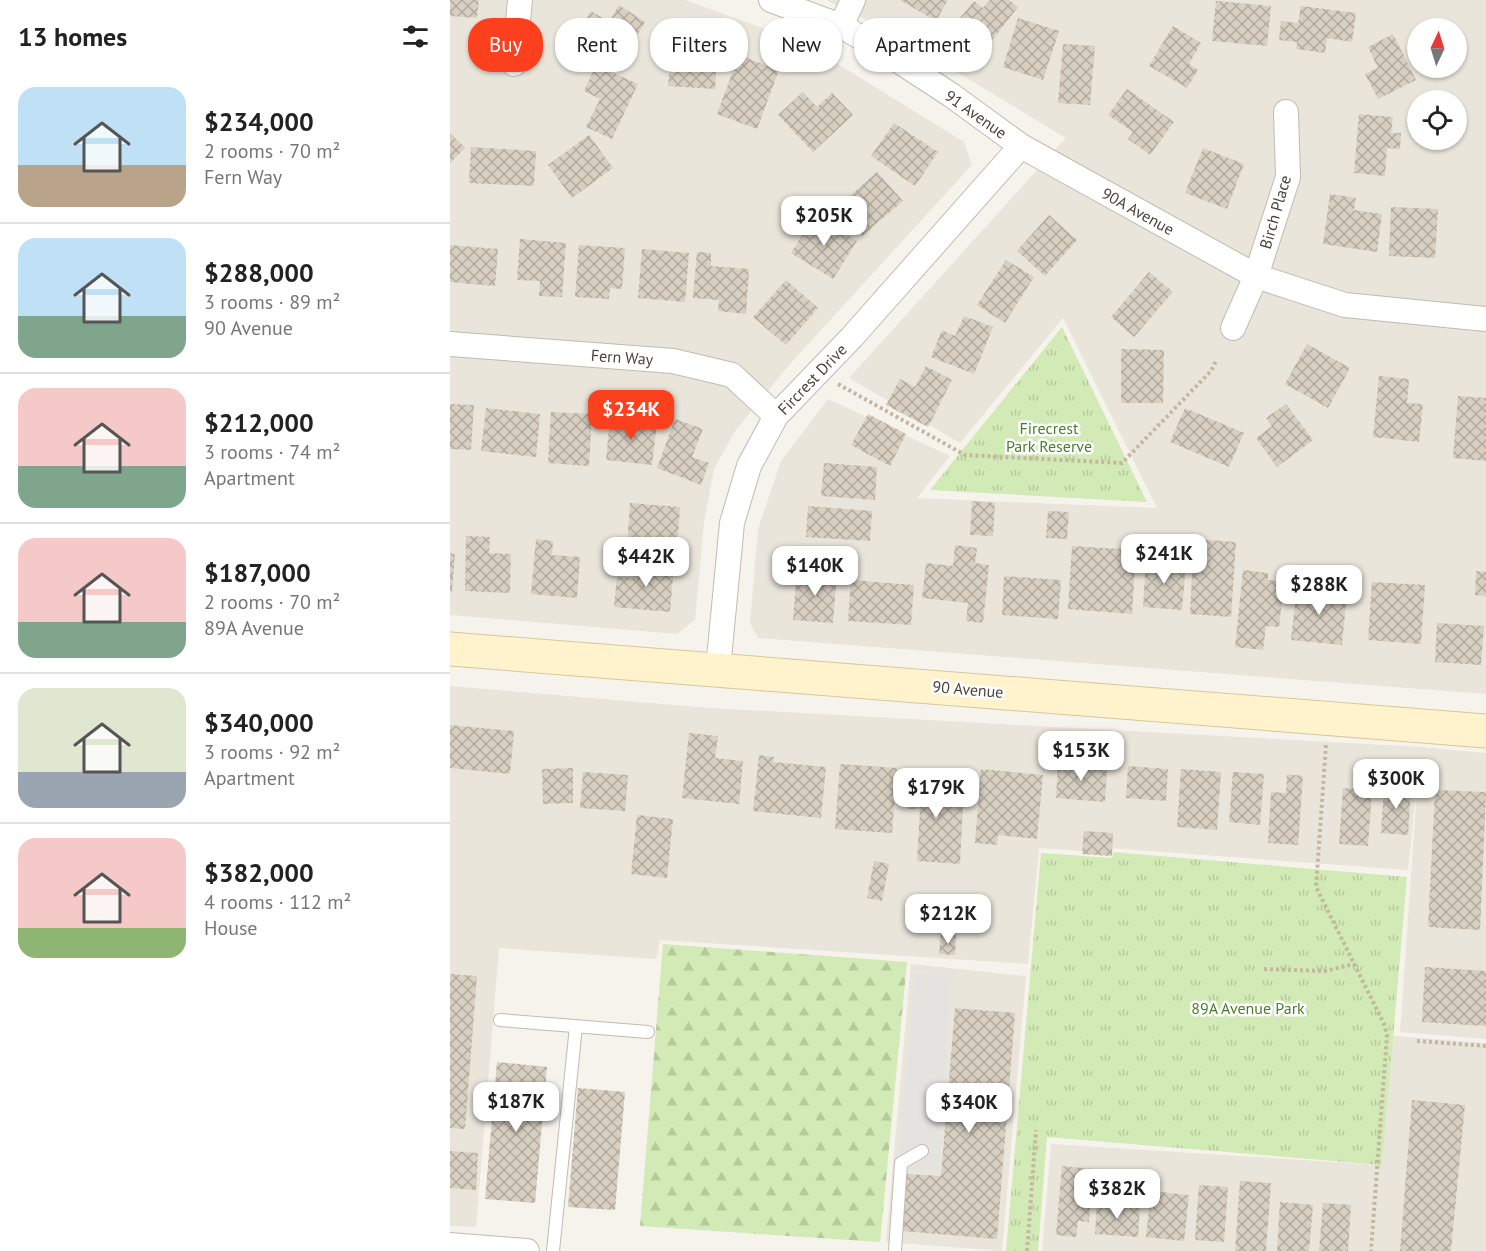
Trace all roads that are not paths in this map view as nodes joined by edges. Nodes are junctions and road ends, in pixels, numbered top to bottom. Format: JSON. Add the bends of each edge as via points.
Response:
{"nodes":[{"id":1,"x":520,"y":0,"type":"edge"},
{"id":2,"x":771,"y":0,"type":"edge"},
{"id":3,"x":853,"y":0,"type":"edge"},
{"id":4,"x":518,"y":18,"type":"edge"},
{"id":5,"x":819,"y":18,"type":"edge"},
{"id":6,"x":842,"y":24,"type":"edge"},
{"id":7,"x":842,"y":27,"type":"edge"},
{"id":8,"x":1286,"y":112,"type":"dead end"},
{"id":9,"x":1021,"y":146,"type":"junction"},
{"id":10,"x":1256,"y":276,"type":"junction"},
{"id":11,"x":1486,"y":319,"type":"edge"},
{"id":12,"x":1233,"y":328,"type":"dead end"},
{"id":13,"x":450,"y":344,"type":"edge"},
{"id":14,"x":776,"y":416,"type":"junction"},
{"id":15,"x":450,"y":648,"type":"edge"},
{"id":16,"x":718,"y":669,"type":"junction"},
{"id":17,"x":1486,"y":731,"type":"edge"},
{"id":18,"x":500,"y":1020,"type":"dead end"},
{"id":19,"x":576,"y":1026,"type":"junction"},
{"id":20,"x":648,"y":1032,"type":"dead end"},
{"id":21,"x":922,"y":1151,"type":"dead end"},
{"id":22,"x":450,"y":1245,"type":"edge"},
{"id":23,"x":527,"y":1251,"type":"edge"},
{"id":24,"x":553,"y":1251,"type":"edge"},
{"id":25,"x":895,"y":1251,"type":"edge"}],
"edges":[{"from":1,"to":4,"type":"street"},
{"from":2,"to":5,"type":"street","name":"91 Avenue"},
{"from":3,"to":6,"type":"street"},
{"from":7,"to":9,"type":"street","name":"91 Avenue","via":[[942,89]]},
{"from":8,"to":10,"type":"street","name":"Birch Place","via":[[1288,177]]},
{"from":9,"to":10,"type":"street","name":"90A Avenue"},
{"from":9,"to":14,"type":"street","name":"Fircrest Drive","via":[[852,337]]},
{"from":10,"to":11,"type":"street","name":"90A Avenue","via":[[1345,305]]},
{"from":10,"to":12,"type":"street"},
{"from":13,"to":14,"type":"street","name":"Fern Way","via":[[673,361],[732,375]]},
{"from":14,"to":16,"type":"street","name":"Fircrest Drive","via":[[749,466],[732,523]]},
{"from":15,"to":16,"type":"street","name":"90 Avenue"},
{"from":16,"to":17,"type":"street","name":"90 Avenue"},
{"from":18,"to":19,"type":"lane"},
{"from":19,"to":20,"type":"lane"},
{"from":19,"to":24,"type":"lane"},
{"from":21,"to":25,"type":"lane","via":[[901,1163]]},
{"from":22,"to":23,"type":"street"}]}
